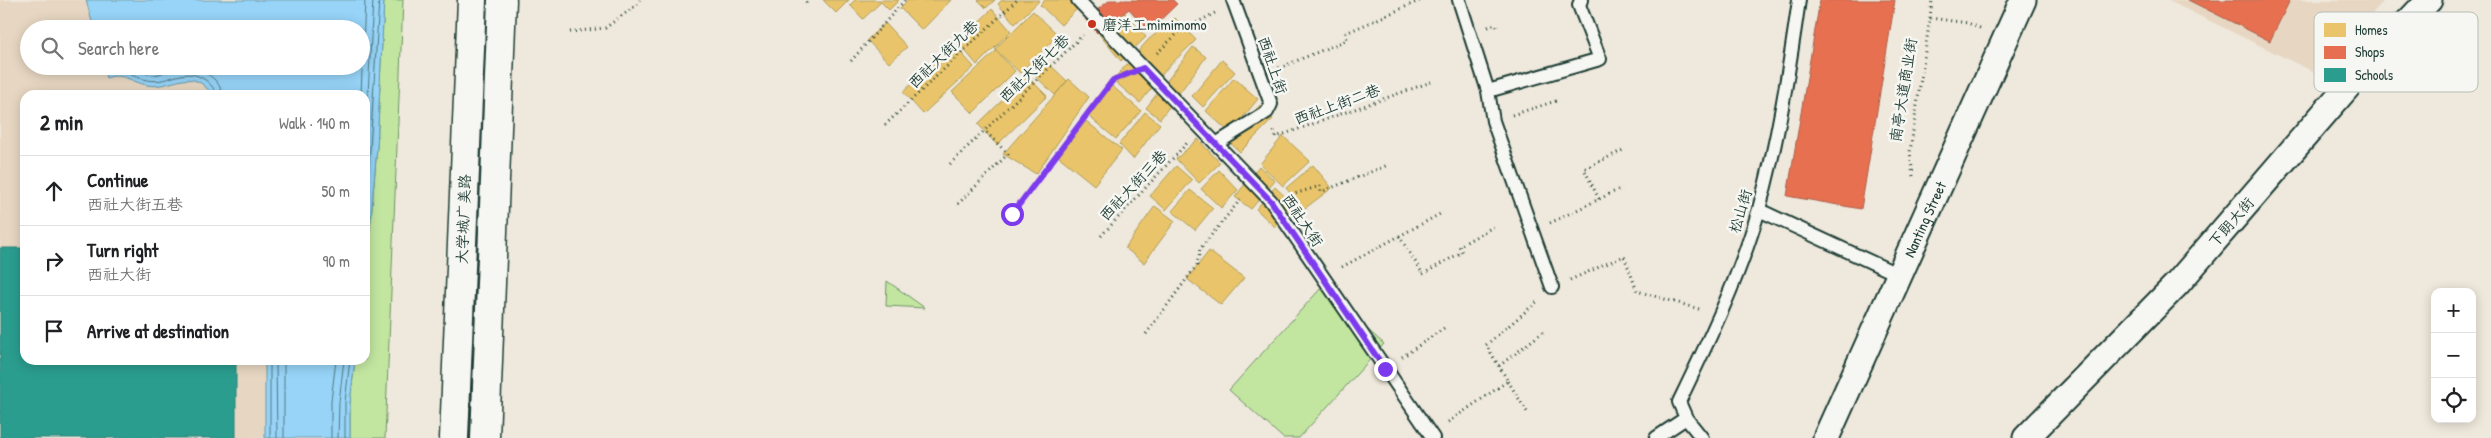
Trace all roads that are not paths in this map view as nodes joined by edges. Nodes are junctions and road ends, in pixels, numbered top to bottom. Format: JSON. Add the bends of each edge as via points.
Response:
{"nodes":[{"id":1,"x":472,"y":0,"type":"edge"},
{"id":2,"x":502,"y":0,"type":"edge"},
{"id":3,"x":1078,"y":0,"type":"edge"},
{"id":4,"x":1459,"y":0,"type":"edge"},
{"id":5,"x":1581,"y":0,"type":"edge"},
{"id":6,"x":1799,"y":0,"type":"edge"},
{"id":7,"x":2023,"y":0,"type":"edge"},
{"id":8,"x":2429,"y":0,"type":"edge"},
{"id":9,"x":1234,"y":2,"type":"edge"},
{"id":10,"x":2418,"y":12,"type":"edge"},
{"id":11,"x":1488,"y":91,"type":"junction"},
{"id":12,"x":2343,"y":92,"type":"edge"},
{"id":13,"x":1216,"y":144,"type":"junction"},
{"id":14,"x":1759,"y":210,"type":"junction"},
{"id":15,"x":1899,"y":275,"type":"junction"},
{"id":16,"x":1548,"y":292,"type":"road end"},
{"id":17,"x":1686,"y":418,"type":"junction"},
{"id":18,"x":1432,"y":436,"type":"edge"},
{"id":19,"x":454,"y":438,"type":"edge"},
{"id":20,"x":485,"y":438,"type":"edge"},
{"id":21,"x":1656,"y":438,"type":"edge"},
{"id":22,"x":1702,"y":438,"type":"edge"},
{"id":23,"x":1826,"y":438,"type":"edge"},
{"id":24,"x":2026,"y":438,"type":"edge"}],
"edges":[{"from":1,"to":19,"type":"main road","name":"大学城广美路"},
{"from":2,"to":20,"type":"main road","name":"大学城广美路"},
{"from":3,"to":13,"type":"lane","name":"西社大街"},
{"from":4,"to":11,"type":"lane"},
{"from":5,"to":11,"type":"lane","via":[[1579,5],[1600,59]]},
{"from":6,"to":14,"type":"lane","name":"松山街","via":[[1789,72]]},
{"from":7,"to":15,"type":"street","name":"Nanting Street"},
{"from":8,"to":10,"type":"street","name":"下朗大街"},
{"from":9,"to":13,"type":"lane","name":"西社上街","via":[[1271,104],[1267,112]]},
{"from":11,"to":16,"type":"lane","via":[[1493,121],[1533,231]]},
{"from":12,"to":24,"type":"street","name":"下朗大街","via":[[2177,284]]},
{"from":13,"to":18,"type":"lane","name":"西社大街","via":[[1271,201]]},
{"from":14,"to":15,"type":"lane"},
{"from":14,"to":17,"type":"lane","name":"松山街","via":[[1721,316],[1679,402]]},
{"from":15,"to":23,"type":"street","name":"Nanting Street"},
{"from":17,"to":21,"type":"lane"},
{"from":17,"to":22,"type":"lane"}]}
